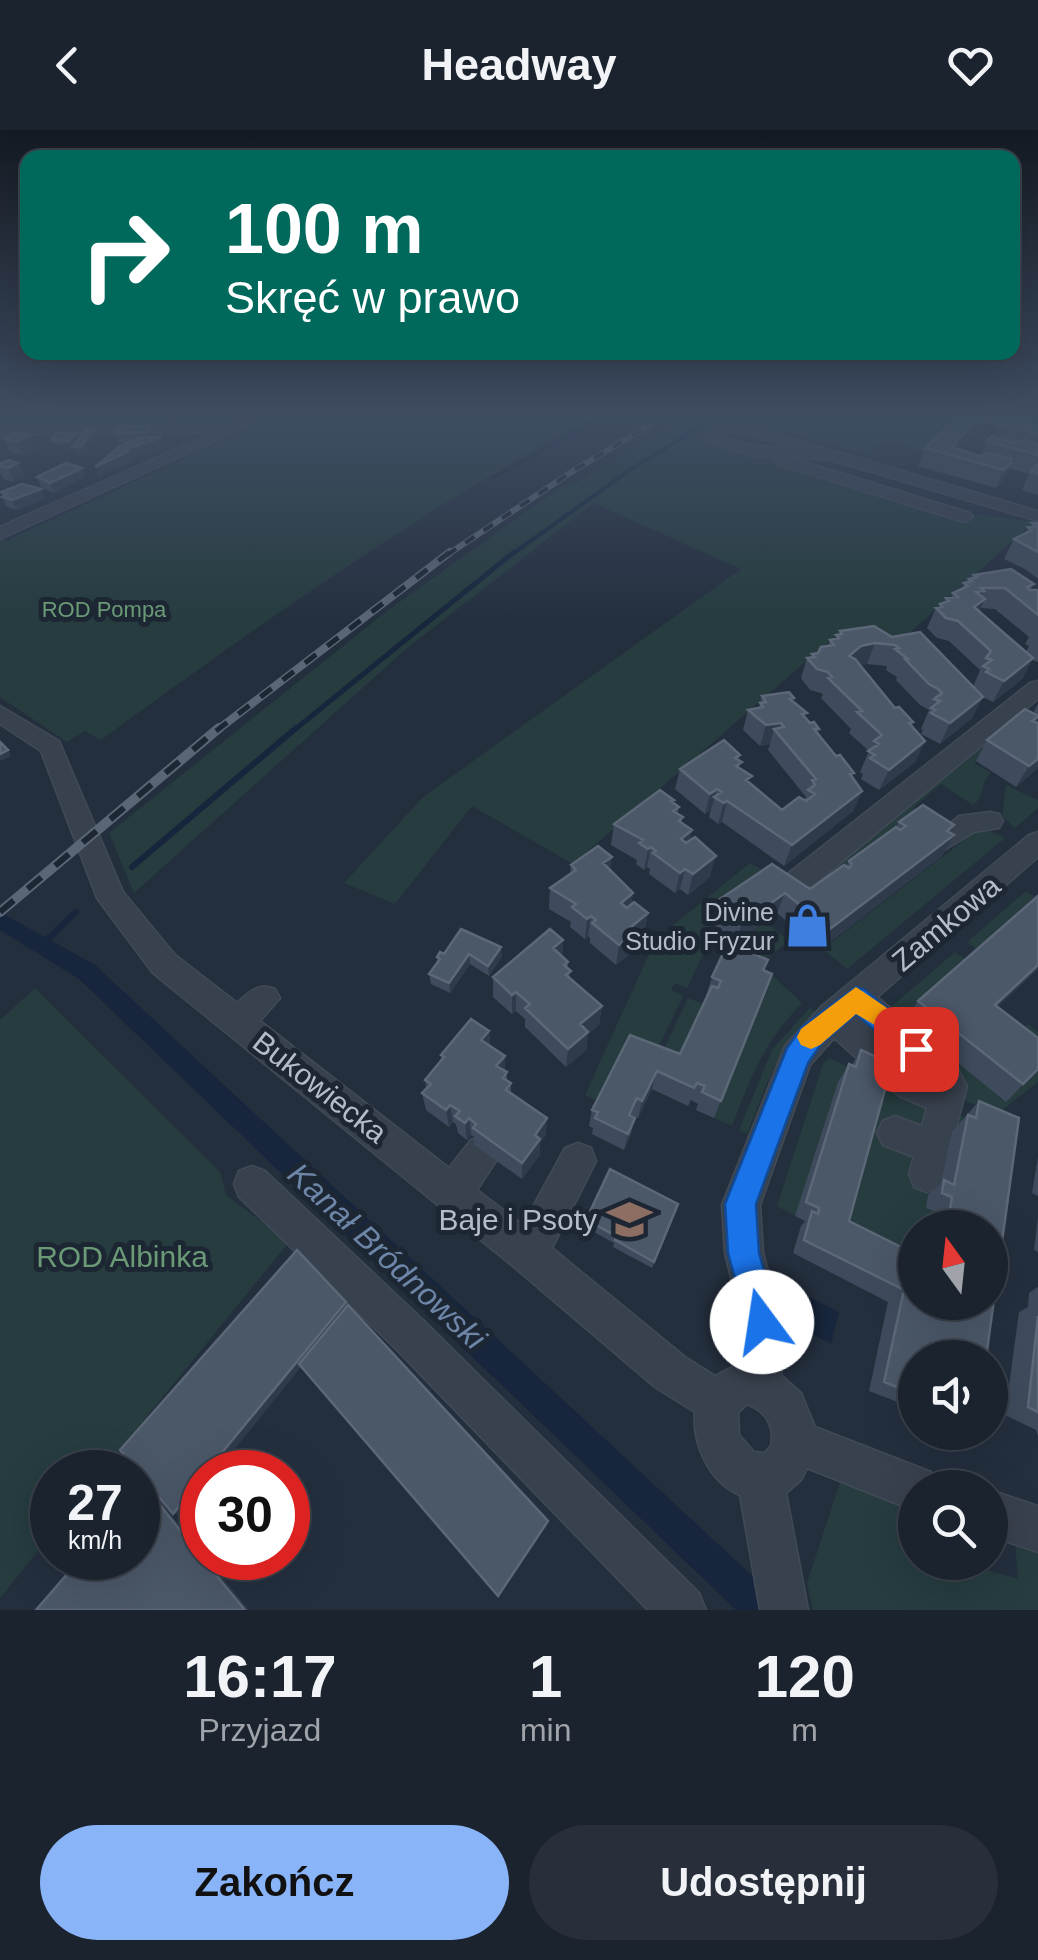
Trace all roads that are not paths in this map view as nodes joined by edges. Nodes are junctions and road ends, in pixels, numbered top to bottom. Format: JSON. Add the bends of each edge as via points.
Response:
{"nodes":[{"id":1,"x":113,"y":485,"type":"edge"},
{"id":2,"x":861,"y":485,"type":"edge"},
{"id":3,"x":951,"y":485,"type":"edge"},
{"id":4,"x":964,"y":516,"type":"dead end"},
{"id":5,"x":1038,"y":516,"type":"edge"},
{"id":6,"x":0,"y":534,"type":"edge"},
{"id":7,"x":1038,"y":688,"type":"edge"},
{"id":8,"x":0,"y":713,"type":"edge"},
{"id":9,"x":990,"y":821,"type":"dead end"},
{"id":10,"x":944,"y":840,"type":"edge"},
{"id":11,"x":1036,"y":847,"type":"edge"},
{"id":12,"x":795,"y":884,"type":"edge"},
{"id":13,"x":844,"y":1007,"type":"junction"},
{"id":14,"x":926,"y":1093,"type":"dead end"},
{"id":15,"x":895,"y":1133,"type":"dead end"},
{"id":16,"x":484,"y":1152,"type":"edge"},
{"id":17,"x":578,"y":1161,"type":"dead end"},
{"id":18,"x":252,"y":1184,"type":"dead end"},
{"id":19,"x":452,"y":1193,"type":"junction"},
{"id":20,"x":528,"y":1253,"type":"junction"},
{"id":21,"x":760,"y":1385,"type":"junction"},
{"id":22,"x":719,"y":1402,"type":"junction"},
{"id":23,"x":796,"y":1441,"type":"junction"},
{"id":24,"x":760,"y":1478,"type":"junction"},
{"id":25,"x":898,"y":1481,"type":"edge"},
{"id":26,"x":1008,"y":1519,"type":"edge"},
{"id":27,"x":1038,"y":1529,"type":"edge"},
{"id":28,"x":682,"y":1610,"type":"edge"},
{"id":29,"x":784,"y":1610,"type":"edge"}],
"edges":[{"from":1,"to":6,"type":"street"},
{"from":2,"to":4,"type":"street"},
{"from":3,"to":5,"type":"street"},
{"from":7,"to":12,"type":"street"},
{"from":8,"to":19,"type":"street","name":"Bukowiecka","via":[[50,747],[102,880],[164,964],[252,1010]]},
{"from":9,"to":10,"type":"street","via":[[968,823]]},
{"from":11,"to":13,"type":"street","name":"Zamkowa"},
{"from":13,"to":14,"type":"street"},
{"from":13,"to":15,"type":"street","via":[[942,1071],[950,1086],[930,1160]]},
{"from":13,"to":21,"type":"street","name":"Zamkowa","via":[[796,1056],[740,1204],[744,1253],[762,1322]]},
{"from":16,"to":19,"type":"street"},
{"from":17,"to":20,"type":"street"},
{"from":18,"to":28,"type":"street"},
{"from":19,"to":20,"type":"street","name":"Bukowiecka"},
{"from":20,"to":22,"type":"street","name":"Bukowiecka","via":[[670,1372]]},
{"from":21,"to":22,"type":"street","via":[[736,1385]]},
{"from":21,"to":23,"type":"street","via":[[786,1406]]},
{"from":22,"to":24,"type":"street","via":[[722,1450],[745,1474]]},
{"from":23,"to":24,"type":"street","via":[[785,1468]]},
{"from":23,"to":25,"type":"street"},
{"from":24,"to":29,"type":"street"},
{"from":26,"to":27,"type":"street"}]}
